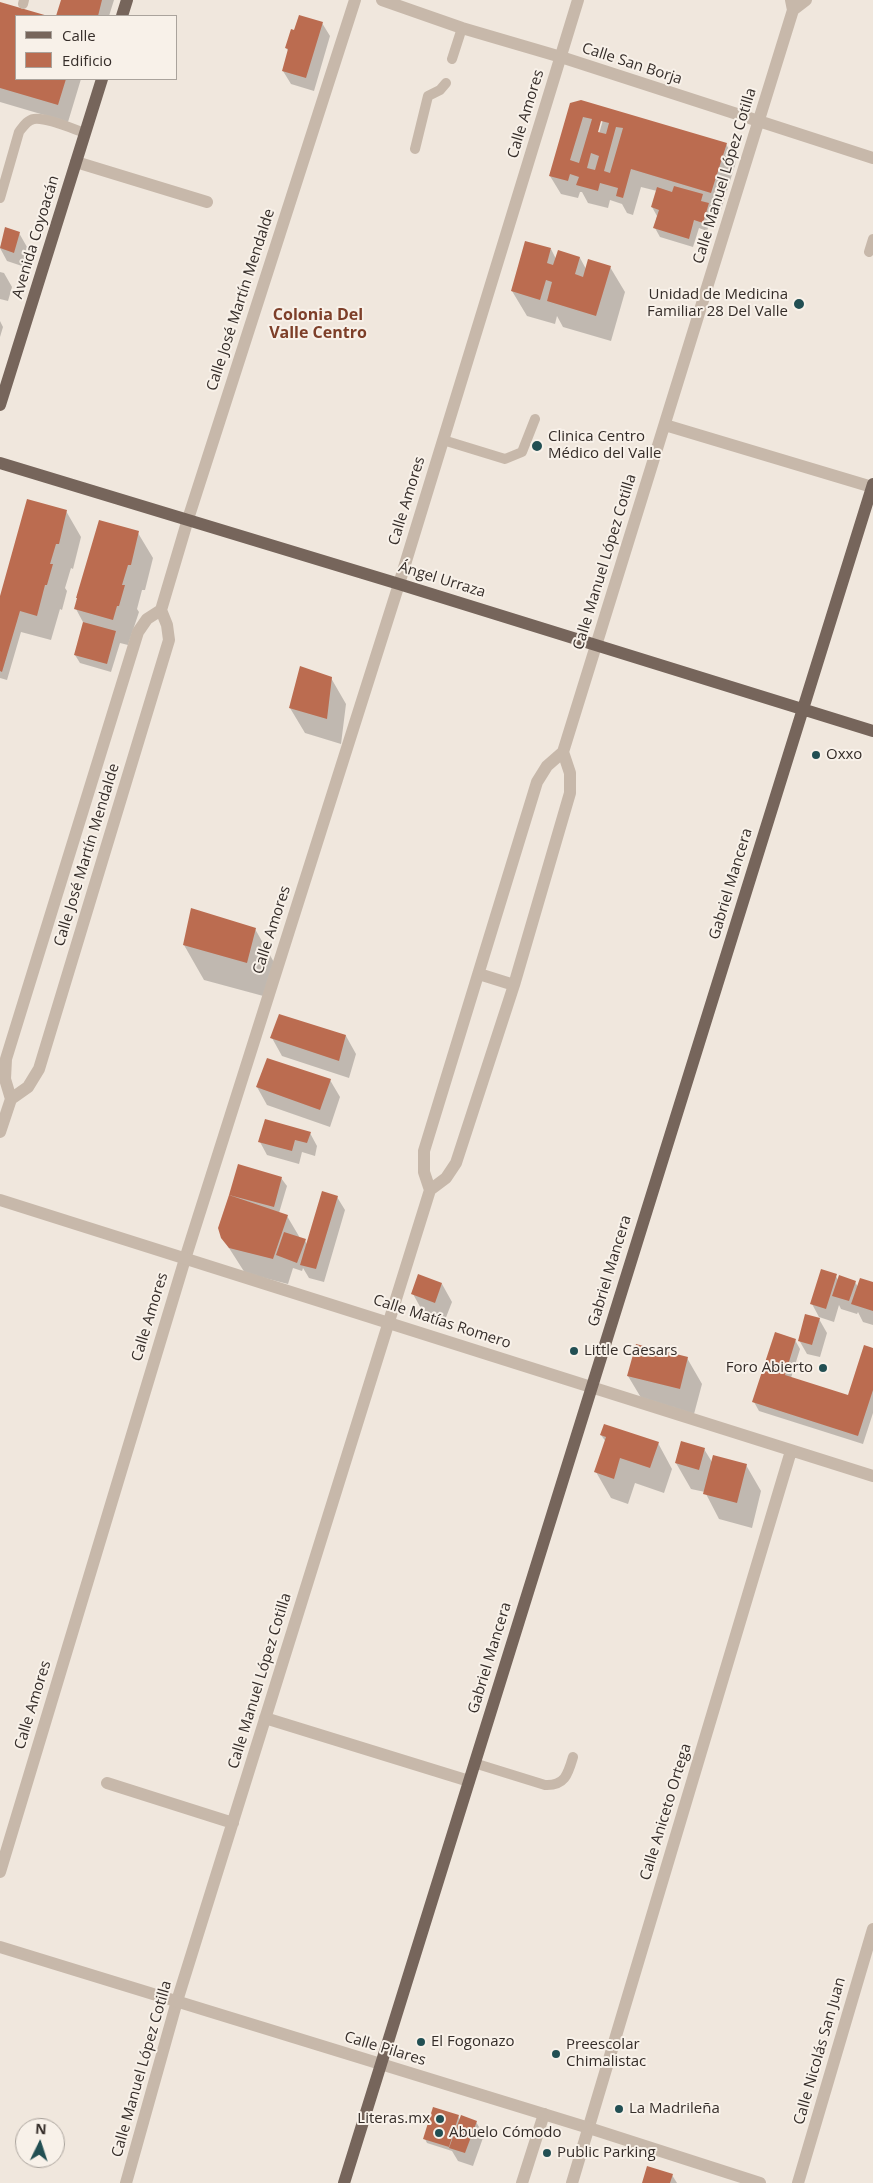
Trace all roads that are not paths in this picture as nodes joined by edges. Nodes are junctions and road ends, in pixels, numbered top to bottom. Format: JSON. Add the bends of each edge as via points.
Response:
{"nodes":[{"id":1,"x":127,"y":0,"type":"edge"},
{"id":2,"x":355,"y":0,"type":"edge"},
{"id":3,"x":382,"y":0,"type":"edge"},
{"id":4,"x":578,"y":0,"type":"edge"},
{"id":5,"x":806,"y":0,"type":"edge"},
{"id":6,"x":792,"y":5,"type":"edge"},
{"id":7,"x":122,"y":15,"type":"edge"},
{"id":8,"x":462,"y":28,"type":"junction"},
{"id":9,"x":561,"y":57,"type":"junction"},
{"id":10,"x":452,"y":59,"type":"dead end"},
{"id":11,"x":102,"y":80,"type":"edge"},
{"id":12,"x":446,"y":83,"type":"dead end"},
{"id":13,"x":759,"y":122,"type":"junction"},
{"id":14,"x":85,"y":133,"type":"junction"},
{"id":15,"x":415,"y":149,"type":"dead end"},
{"id":16,"x":873,"y":158,"type":"edge"},
{"id":17,"x":76,"y":162,"type":"junction"},
{"id":18,"x":0,"y":198,"type":"edge"},
{"id":19,"x":207,"y":202,"type":"dead end"},
{"id":20,"x":873,"y":239,"type":"edge"},
{"id":21,"x":869,"y":252,"type":"dead end"},
{"id":22,"x":0,"y":406,"type":"edge"},
{"id":23,"x":535,"y":419,"type":"dead end"},
{"id":24,"x":665,"y":425,"type":"junction"},
{"id":25,"x":443,"y":440,"type":"junction"},
{"id":26,"x":0,"y":463,"type":"edge"},
{"id":27,"x":872,"y":485,"type":"edge"},
{"id":28,"x":188,"y":519,"type":"junction"},
{"id":29,"x":399,"y":584,"type":"junction"},
{"id":30,"x":161,"y":610,"type":"junction"},
{"id":31,"x":597,"y":645,"type":"junction"},
{"id":32,"x":802,"y":709,"type":"junction"},
{"id":33,"x":873,"y":731,"type":"edge"},
{"id":34,"x":563,"y":752,"type":"junction"},
{"id":35,"x":479,"y":974,"type":"junction"},
{"id":36,"x":514,"y":985,"type":"junction"},
{"id":37,"x":11,"y":1099,"type":"junction"},
{"id":38,"x":0,"y":1132,"type":"edge"},
{"id":39,"x":430,"y":1190,"type":"junction"},
{"id":40,"x":0,"y":1200,"type":"edge"},
{"id":41,"x":185,"y":1259,"type":"junction"},
{"id":42,"x":388,"y":1322,"type":"junction"},
{"id":43,"x":591,"y":1386,"type":"junction"},
{"id":44,"x":791,"y":1451,"type":"junction"},
{"id":45,"x":873,"y":1476,"type":"edge"},
{"id":46,"x":265,"y":1718,"type":"junction"},
{"id":47,"x":573,"y":1757,"type":"dead end"},
{"id":48,"x":474,"y":1763,"type":"junction"},
{"id":49,"x":469,"y":1781,"type":"junction"},
{"id":50,"x":106,"y":1783,"type":"dead end"},
{"id":51,"x":233,"y":1823,"type":"junction"},
{"id":52,"x":0,"y":1872,"type":"edge"},
{"id":53,"x":873,"y":1929,"type":"edge"},
{"id":54,"x":0,"y":1946,"type":"edge"},
{"id":55,"x":177,"y":2001,"type":"junction"},
{"id":56,"x":382,"y":2065,"type":"junction"},
{"id":57,"x":544,"y":2114,"type":"junction"},
{"id":58,"x":589,"y":2128,"type":"junction"},
{"id":59,"x":126,"y":2183,"type":"edge"},
{"id":60,"x":344,"y":2183,"type":"edge"},
{"id":61,"x":522,"y":2183,"type":"edge"},
{"id":62,"x":572,"y":2183,"type":"edge"},
{"id":63,"x":760,"y":2183,"type":"edge"},
{"id":64,"x":798,"y":2183,"type":"edge"}],
"edges":[{"from":1,"to":7,"type":"main road"},
{"from":2,"to":28,"type":"street","name":"Calle José Martín Mendalde"},
{"from":3,"to":8,"type":"street","name":"Calle San Borja"},
{"from":4,"to":9,"type":"street","name":"Calle Amores"},
{"from":5,"to":6,"type":"street","name":"Calle Manuel López Cotilla"},
{"from":6,"to":13,"type":"street","name":"Calle Manuel López Cotilla"},
{"from":8,"to":9,"type":"street","name":"Calle San Borja"},
{"from":8,"to":10,"type":"lane"},
{"from":9,"to":13,"type":"street","name":"Calle San Borja"},
{"from":9,"to":25,"type":"street","name":"Calle Amores"},
{"from":11,"to":14,"type":"main road","name":"Avenida Coyoacán"},
{"from":12,"to":15,"type":"lane","via":[[428,96]]},
{"from":13,"to":16,"type":"street","name":"Calle San Borja"},
{"from":13,"to":24,"type":"street","name":"Calle Manuel López Cotilla"},
{"from":14,"to":17,"type":"main road","name":"Avenida Coyoacán"},
{"from":14,"to":18,"type":"lane","via":[[43,120],[33,119],[24,124]]},
{"from":17,"to":19,"type":"street"},
{"from":17,"to":22,"type":"main road","name":"Avenida Coyoacán"},
{"from":20,"to":21,"type":"lane"},
{"from":23,"to":25,"type":"lane","via":[[522,452],[504,459]]},
{"from":24,"to":27,"type":"street"},
{"from":24,"to":31,"type":"street","name":"Calle Manuel López Cotilla"},
{"from":25,"to":29,"type":"street","name":"Calle Amores"},
{"from":26,"to":28,"type":"main road","name":"Ángel Urraza"},
{"from":27,"to":32,"type":"main road","name":"Gabriel Mancera"},
{"from":28,"to":29,"type":"main road","name":"Ángel Urraza"},
{"from":28,"to":30,"type":"street","name":"Calle José Martín Mendalde"},
{"from":29,"to":31,"type":"main road","name":"Ángel Urraza"},
{"from":29,"to":41,"type":"street","name":"Calle Amores"},
{"from":30,"to":37,"type":"street","name":"Calle José Martín Mendalde","via":[[147,618],[138,632],[6,1059],[5,1079]]},
{"from":30,"to":37,"type":"street","name":"Calle José Martín Mendalde","via":[[168,625],[169,640],[39,1070],[28,1087]]},
{"from":31,"to":32,"type":"main road","name":"Ángel Urraza"},
{"from":31,"to":34,"type":"street","name":"Calle Manuel López Cotilla"},
{"from":32,"to":33,"type":"main road","name":"Ángel Urraza"},
{"from":32,"to":43,"type":"main road","name":"Gabriel Mancera"},
{"from":34,"to":35,"type":"street","name":"Calle Manuel López Cotilla","via":[[547,766],[537,782]]},
{"from":34,"to":36,"type":"street","via":[[570,773],[570,792]]},
{"from":35,"to":36,"type":"street"},
{"from":35,"to":39,"type":"street","name":"Calle Manuel López Cotilla","via":[[424,1151],[424,1172]]},
{"from":36,"to":39,"type":"street","via":[[456,1162],[446,1178]]},
{"from":37,"to":38,"type":"street"},
{"from":39,"to":42,"type":"street","name":"Calle Manuel López Cotilla"},
{"from":40,"to":41,"type":"street","name":"Calle Matías Romero"},
{"from":41,"to":42,"type":"street","name":"Calle Matías Romero"},
{"from":41,"to":52,"type":"street","name":"Calle Amores"},
{"from":42,"to":43,"type":"street","name":"Calle Matías Romero"},
{"from":42,"to":46,"type":"street","name":"Calle Manuel López Cotilla"},
{"from":43,"to":44,"type":"street","name":"Calle Matías Romero"},
{"from":43,"to":48,"type":"main road","name":"Gabriel Mancera"},
{"from":44,"to":45,"type":"street","name":"Calle Matías Romero"},
{"from":44,"to":58,"type":"street","name":"Calle Aniceto Ortega"},
{"from":46,"to":49,"type":"street"},
{"from":46,"to":51,"type":"street","name":"Calle Manuel López Cotilla"},
{"from":47,"to":48,"type":"lane","via":[[569,1773],[555,1786]]},
{"from":48,"to":49,"type":"main road","name":"Gabriel Mancera"},
{"from":49,"to":56,"type":"main road","name":"Gabriel Mancera"},
{"from":50,"to":51,"type":"street"},
{"from":51,"to":55,"type":"street","name":"Calle Manuel López Cotilla"},
{"from":53,"to":64,"type":"street","name":"Calle Nicolás San Juan"},
{"from":54,"to":55,"type":"street","name":"Calle Pilares"},
{"from":55,"to":56,"type":"street","name":"Calle Pilares"},
{"from":55,"to":59,"type":"street","name":"Calle Manuel López Cotilla"},
{"from":56,"to":57,"type":"street","name":"Calle Pilares"},
{"from":56,"to":60,"type":"main road","name":"Gabriel Mancera"},
{"from":57,"to":58,"type":"street","name":"Calle Pilares"},
{"from":57,"to":61,"type":"street"},
{"from":58,"to":62,"type":"street","name":"Calle Aniceto Ortega"},
{"from":58,"to":63,"type":"street","name":"Calle Pilares"}]}
